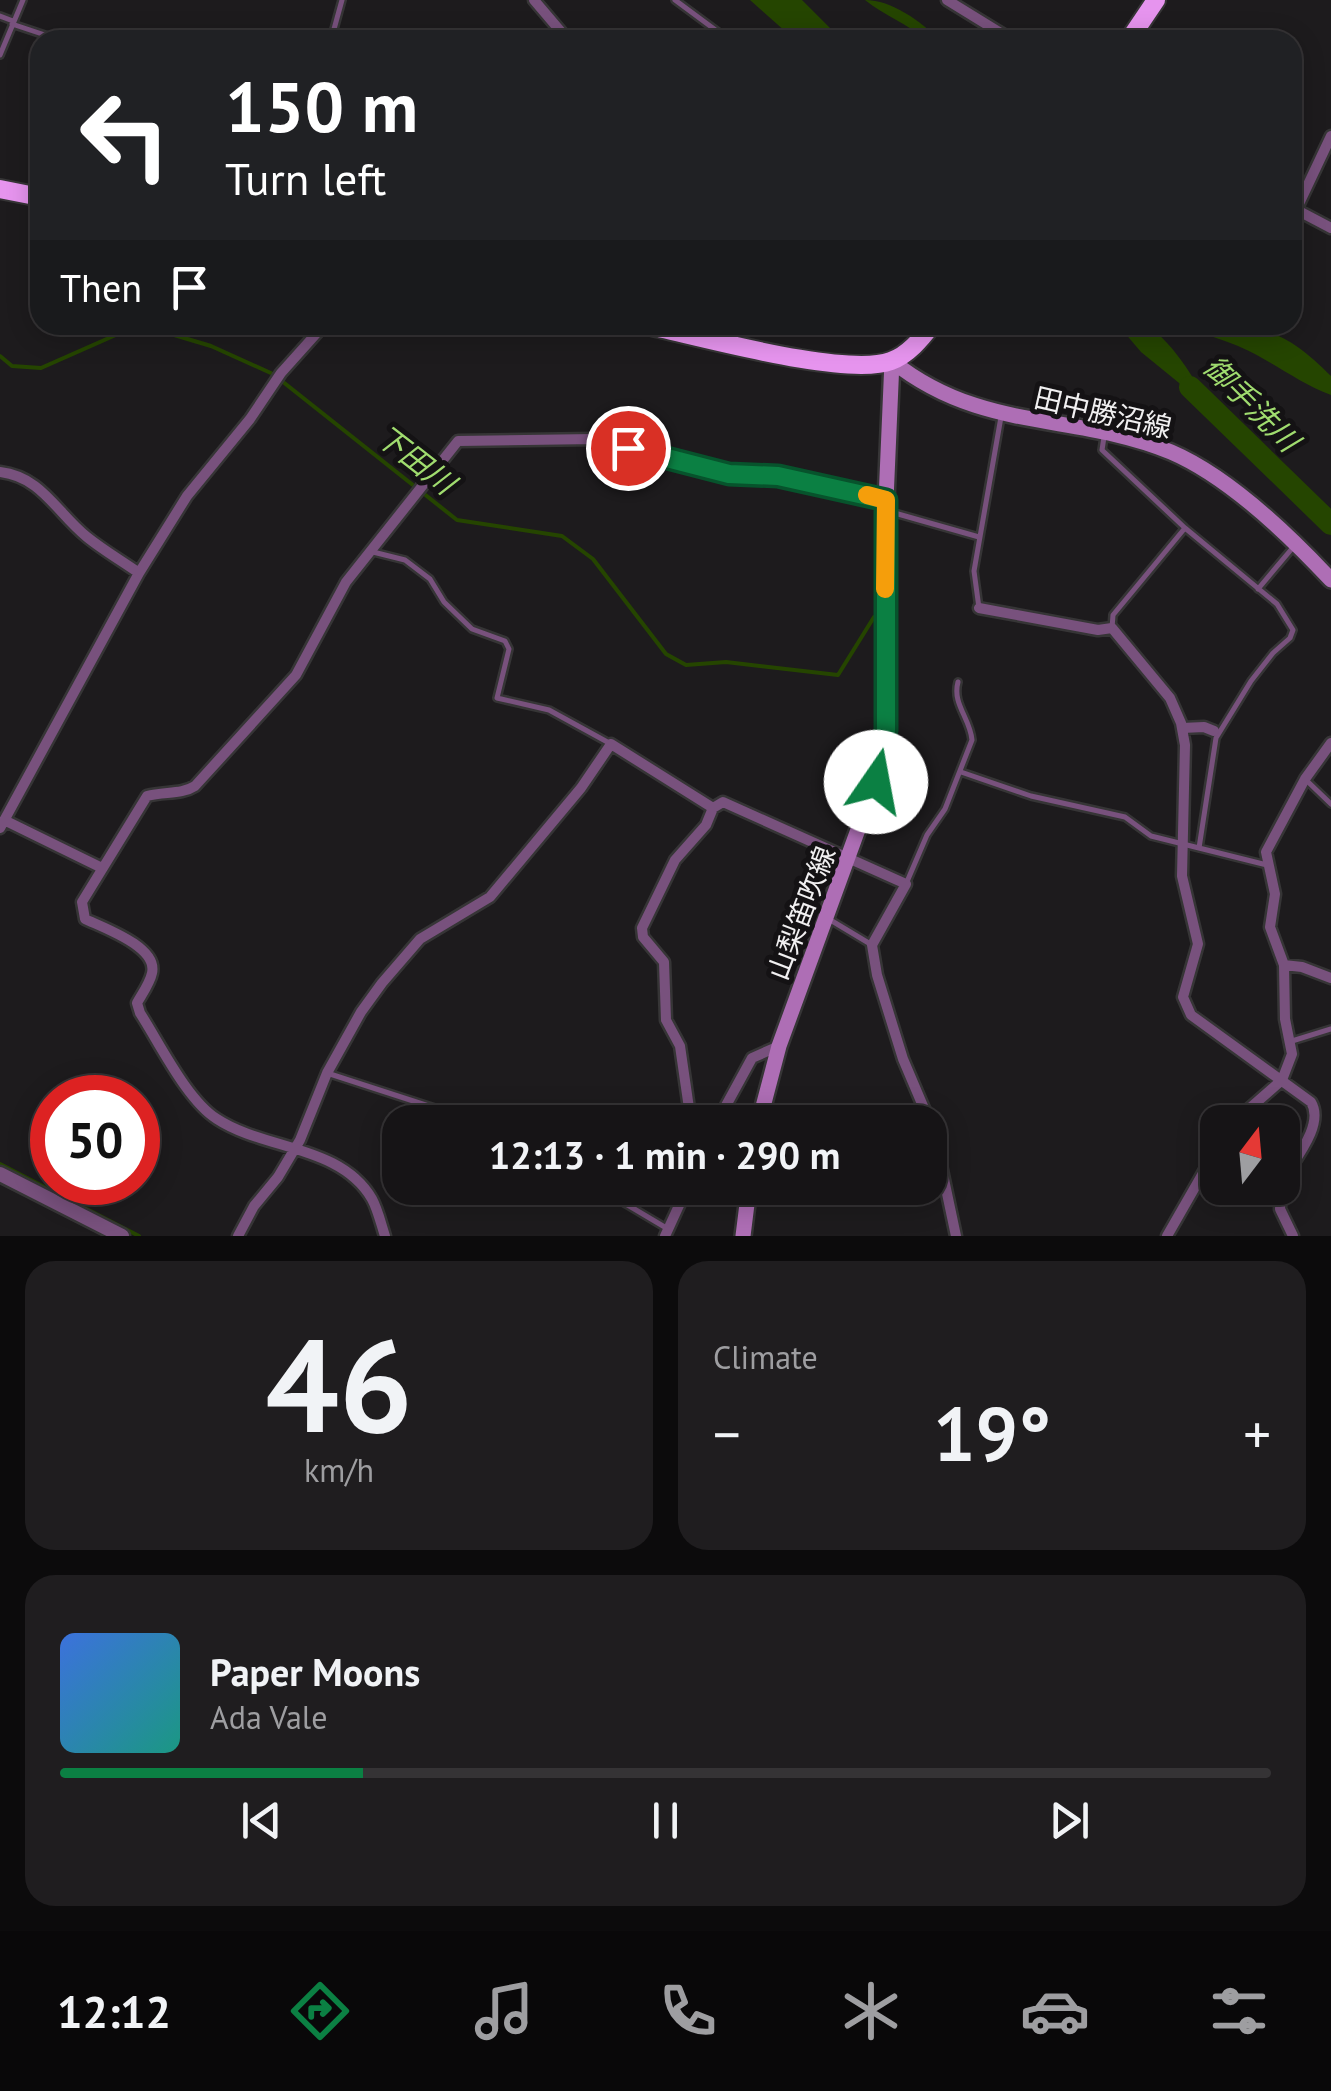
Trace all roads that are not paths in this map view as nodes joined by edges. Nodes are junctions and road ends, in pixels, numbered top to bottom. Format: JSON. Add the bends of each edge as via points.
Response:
{"nodes":[{"id":1,"x":23,"y":0,"type":"edge"},
{"id":2,"x":342,"y":0,"type":"edge"},
{"id":3,"x":534,"y":0,"type":"edge"},
{"id":4,"x":675,"y":0,"type":"edge"},
{"id":5,"x":947,"y":0,"type":"edge"},
{"id":6,"x":1156,"y":0,"type":"edge"},
{"id":7,"x":0,"y":16,"type":"edge"},
{"id":8,"x":12,"y":23,"type":"junction"},
{"id":9,"x":32,"y":30,"type":"edge"},
{"id":10,"x":334,"y":30,"type":"edge"},
{"id":11,"x":560,"y":30,"type":"edge"},
{"id":12,"x":715,"y":30,"type":"edge"},
{"id":13,"x":996,"y":30,"type":"edge"},
{"id":14,"x":1136,"y":30,"type":"edge"},
{"id":15,"x":0,"y":55,"type":"edge"},
{"id":16,"x":1331,"y":136,"type":"edge"},
{"id":17,"x":0,"y":189,"type":"edge"},
{"id":18,"x":1302,"y":193,"type":"edge"},
{"id":19,"x":30,"y":195,"type":"edge"},
{"id":20,"x":1302,"y":213,"type":"edge"},
{"id":21,"x":1331,"y":228,"type":"edge"},
{"id":22,"x":315,"y":335,"type":"edge"},
{"id":23,"x":693,"y":335,"type":"edge"},
{"id":24,"x":923,"y":335,"type":"edge"},
{"id":25,"x":892,"y":361,"type":"junction"},
{"id":26,"x":1002,"y":414,"type":"junction"},
{"id":27,"x":1104,"y":435,"type":"junction"},
{"id":28,"x":0,"y":472,"type":"edge"},
{"id":29,"x":886,"y":505,"type":"junction"},
{"id":30,"x":1185,"y":528,"type":"junction"},
{"id":31,"x":979,"y":537,"type":"junction"},
{"id":32,"x":1295,"y":546,"type":"junction"},
{"id":33,"x":370,"y":551,"type":"junction"},
{"id":34,"x":139,"y":574,"type":"junction"},
{"id":35,"x":1331,"y":580,"type":"edge"},
{"id":36,"x":1258,"y":589,"type":"junction"},
{"id":37,"x":979,"y":608,"type":"joint"},
{"id":38,"x":1112,"y":628,"type":"junction"},
{"id":39,"x":958,"y":682,"type":"dead end"},
{"id":40,"x":1182,"y":728,"type":"junction"},
{"id":41,"x":1217,"y":732,"type":"junction"},
{"id":42,"x":1331,"y":742,"type":"edge"},
{"id":43,"x":611,"y":744,"type":"junction"},
{"id":44,"x":961,"y":772,"type":"junction"},
{"id":45,"x":1305,"y":779,"type":"junction"},
{"id":46,"x":0,"y":801,"type":"edge"},
{"id":47,"x":1331,"y":804,"type":"edge"},
{"id":48,"x":13,"y":808,"type":"junction"},
{"id":49,"x":714,"y":808,"type":"junction"},
{"id":50,"x":2,"y":824,"type":"edge"},
{"id":51,"x":1182,"y":843,"type":"junction"},
{"id":52,"x":1199,"y":848,"type":"junction"},
{"id":53,"x":848,"y":858,"type":"junction"},
{"id":54,"x":1267,"y":865,"type":"junction"},
{"id":55,"x":102,"y":868,"type":"junction"},
{"id":56,"x":906,"y":884,"type":"junction"},
{"id":57,"x":826,"y":917,"type":"junction"},
{"id":58,"x":872,"y":945,"type":"junction"},
{"id":59,"x":1284,"y":964,"type":"junction"},
{"id":60,"x":1331,"y":978,"type":"edge"},
{"id":61,"x":1331,"y":1029,"type":"edge"},
{"id":62,"x":1289,"y":1042,"type":"junction"},
{"id":63,"x":778,"y":1046,"type":"junction"},
{"id":64,"x":327,"y":1073,"type":"junction"},
{"id":65,"x":1282,"y":1080,"type":"junction"},
{"id":66,"x":426,"y":1105,"type":"edge"},
{"id":67,"x":689,"y":1105,"type":"edge"},
{"id":68,"x":726,"y":1105,"type":"edge"},
{"id":69,"x":763,"y":1105,"type":"edge"},
{"id":70,"x":1253,"y":1105,"type":"edge"},
{"id":71,"x":294,"y":1150,"type":"junction"},
{"id":72,"x":1300,"y":1151,"type":"edge"},
{"id":73,"x":0,"y":1174,"type":"edge"},
{"id":74,"x":1200,"y":1178,"type":"edge"},
{"id":75,"x":624,"y":1205,"type":"edge"},
{"id":76,"x":679,"y":1205,"type":"edge"},
{"id":77,"x":747,"y":1205,"type":"edge"},
{"id":78,"x":1280,"y":1205,"type":"edge"},
{"id":79,"x":667,"y":1233,"type":"edge"},
{"id":80,"x":122,"y":1236,"type":"edge"},
{"id":81,"x":238,"y":1236,"type":"edge"},
{"id":82,"x":385,"y":1236,"type":"edge"},
{"id":83,"x":742,"y":1236,"type":"edge"},
{"id":84,"x":956,"y":1236,"type":"edge"},
{"id":85,"x":1167,"y":1236,"type":"edge"},
{"id":86,"x":1293,"y":1236,"type":"edge"}],
"edges":[{"from":1,"to":8,"type":"lane"},
{"from":2,"to":10,"type":"lane"},
{"from":3,"to":11,"type":"street"},
{"from":4,"to":12,"type":"lane"},
{"from":5,"to":13,"type":"street"},
{"from":6,"to":14,"type":"highway"},
{"from":7,"to":8,"type":"lane"},
{"from":8,"to":9,"type":"lane"},
{"from":8,"to":15,"type":"lane"},
{"from":16,"to":18,"type":"street"},
{"from":17,"to":19,"type":"highway"},
{"from":20,"to":21,"type":"street"},
{"from":22,"to":34,"type":"street","via":[[187,496]]},
{"from":23,"to":25,"type":"highway","via":[[818,361]]},
{"from":24,"to":25,"type":"highway"},
{"from":25,"to":26,"type":"main road","name":"田中勝沼線","via":[[940,394]]},
{"from":25,"to":29,"type":"main road","name":"山梨笛吹線"},
{"from":26,"to":27,"type":"main road","name":"田中勝沼線"},
{"from":26,"to":31,"type":"lane"},
{"from":27,"to":30,"type":"lane","via":[[1102,450]]},
{"from":27,"to":32,"type":"main road","name":"田中勝沼線","via":[[1201,466]]},
{"from":28,"to":34,"type":"street","via":[[20,474],[87,537]]},
{"from":29,"to":31,"type":"lane"},
{"from":29,"to":33,"type":"street","via":[[594,439],[458,441]]},
{"from":29,"to":53,"type":"main road","name":"山梨笛吹線","via":[[886,730],[876,782]]},
{"from":30,"to":36,"type":"lane"},
{"from":30,"to":38,"type":"lane","via":[[1113,615]]},
{"from":31,"to":37,"type":"lane"},
{"from":32,"to":35,"type":"main road","name":"田中勝沼線"},
{"from":32,"to":36,"type":"lane"},
{"from":33,"to":43,"type":"lane","via":[[405,560],[472,630],[505,641],[509,649],[497,698],[549,710]]},
{"from":33,"to":55,"type":"street","via":[[296,676],[195,786],[147,796]]},
{"from":34,"to":48,"type":"street"},
{"from":36,"to":41,"type":"lane","via":[[1293,630]]},
{"from":37,"to":38,"type":"street"},
{"from":38,"to":40,"type":"street","via":[[1170,698]]},
{"from":39,"to":44,"type":"lane","via":[[956,701],[972,740]]},
{"from":40,"to":41,"type":"street"},
{"from":40,"to":51,"type":"street"},
{"from":41,"to":52,"type":"lane"},
{"from":42,"to":45,"type":"street"},
{"from":43,"to":49,"type":"street"},
{"from":43,"to":64,"type":"street","via":[[490,897],[420,939],[382,983]]},
{"from":44,"to":51,"type":"lane","via":[[1124,817],[1151,836]]},
{"from":44,"to":56,"type":"lane"},
{"from":45,"to":47,"type":"lane"},
{"from":45,"to":54,"type":"street","via":[[1266,852]]},
{"from":46,"to":48,"type":"street"},
{"from":48,"to":50,"type":"street"},
{"from":49,"to":53,"type":"street","via":[[723,802]]},
{"from":49,"to":67,"type":"street","via":[[675,860],[642,928],[664,962],[666,1020],[680,1046]]},
{"from":50,"to":55,"type":"street"},
{"from":51,"to":52,"type":"lane"},
{"from":51,"to":65,"type":"street","via":[[1182,876],[1198,944],[1186,1006]]},
{"from":52,"to":54,"type":"lane"},
{"from":53,"to":56,"type":"street"},
{"from":53,"to":57,"type":"main road","name":"山梨笛吹線"},
{"from":54,"to":59,"type":"street","via":[[1276,894],[1270,928]]},
{"from":55,"to":71,"type":"street","via":[[82,902],[85,919],[128,939],[153,965],[137,1003],[140,1013],[195,1098],[230,1126]]},
{"from":56,"to":58,"type":"street"},
{"from":57,"to":58,"type":"lane"},
{"from":57,"to":63,"type":"main road","name":"山梨笛吹線"},
{"from":58,"to":84,"type":"street","via":[[903,1059],[934,1132]]},
{"from":59,"to":60,"type":"street"},
{"from":59,"to":62,"type":"street"},
{"from":61,"to":62,"type":"lane"},
{"from":62,"to":65,"type":"street","via":[[1292,1054]]},
{"from":63,"to":68,"type":"street","via":[[752,1058]]},
{"from":63,"to":69,"type":"main road","name":"山梨笛吹線"},
{"from":64,"to":66,"type":"lane"},
{"from":64,"to":71,"type":"street"},
{"from":65,"to":70,"type":"street"},
{"from":65,"to":72,"type":"street","via":[[1316,1111]]},
{"from":71,"to":81,"type":"street"},
{"from":71,"to":82,"type":"street","via":[[351,1176],[372,1198]]},
{"from":73,"to":80,"type":"street"},
{"from":74,"to":85,"type":"street"},
{"from":75,"to":79,"type":"lane"},
{"from":76,"to":79,"type":"street"},
{"from":77,"to":83,"type":"main road"},
{"from":78,"to":86,"type":"street"}]}
